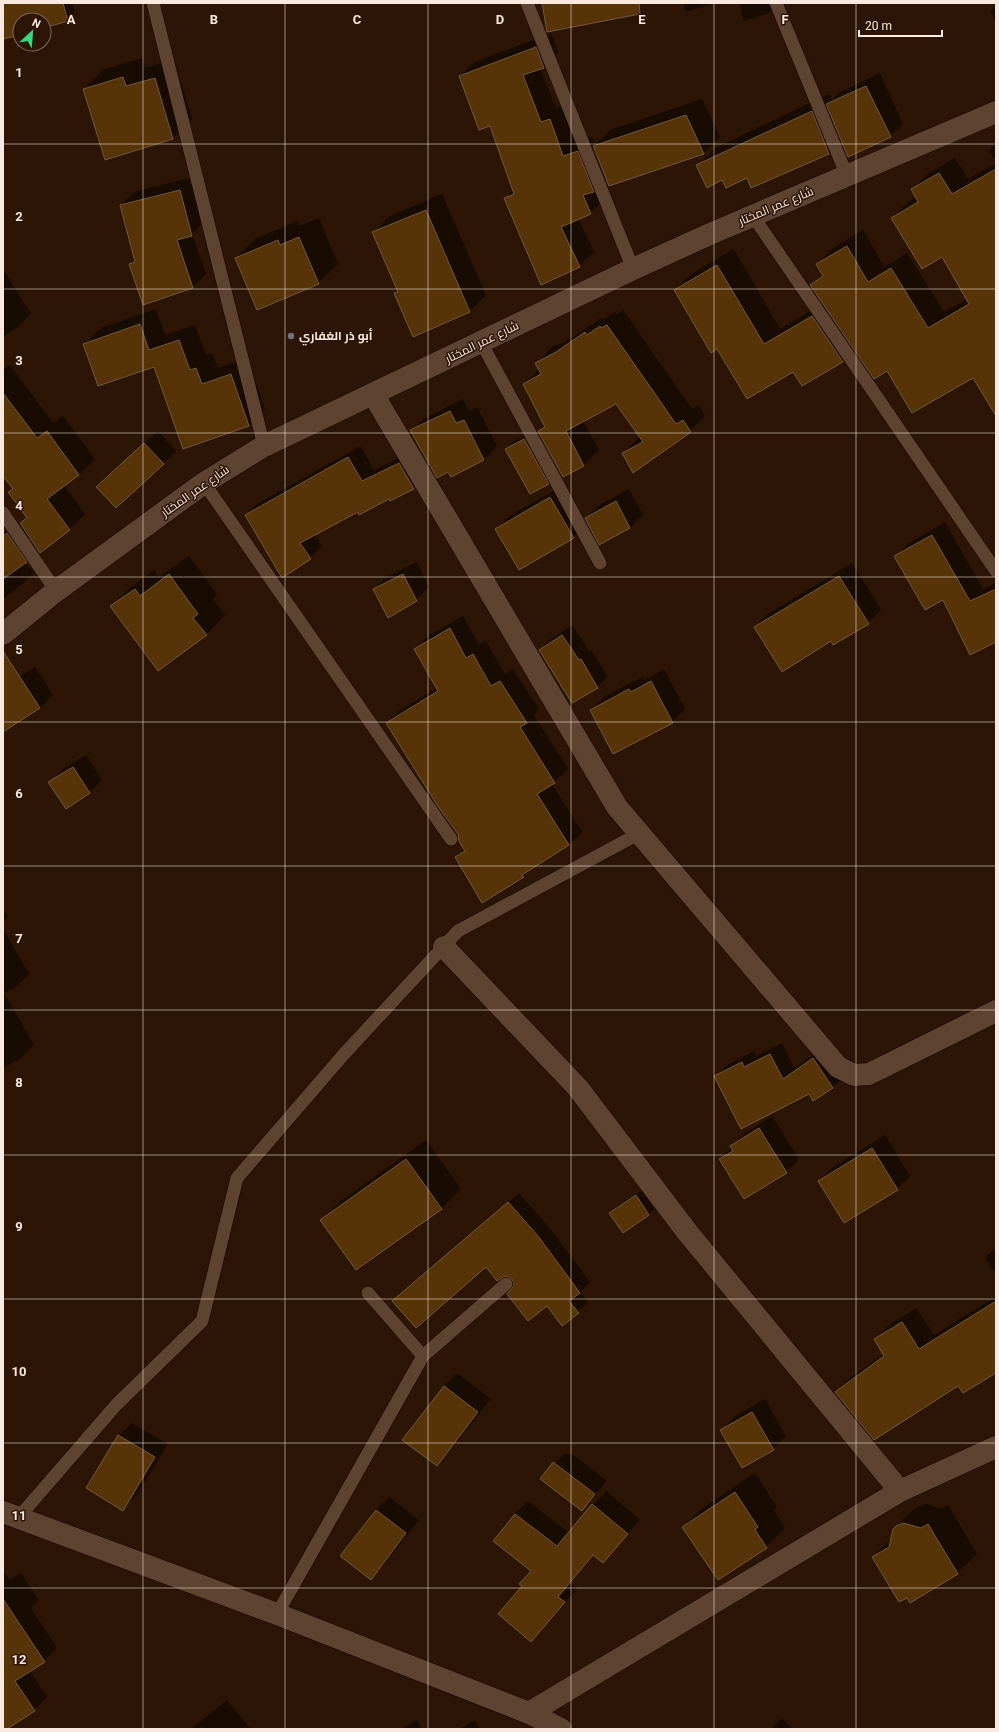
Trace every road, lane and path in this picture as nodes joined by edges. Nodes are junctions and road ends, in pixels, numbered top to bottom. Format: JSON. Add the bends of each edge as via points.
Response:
{"nodes":[{"id":1,"x":153,"y":3,"type":"edge"},
{"id":2,"x":527,"y":3,"type":"edge"},
{"id":3,"x":776,"y":3,"type":"edge"},
{"id":4,"x":996,"y":112,"type":"edge"},
{"id":5,"x":847,"y":176,"type":"junction"},
{"id":6,"x":753,"y":216,"type":"junction"},
{"id":7,"x":633,"y":269,"type":"junction"},
{"id":8,"x":481,"y":342,"type":"junction"},
{"id":9,"x":373,"y":394,"type":"junction"},
{"id":10,"x":264,"y":446,"type":"junction"},
{"id":11,"x":204,"y":483,"type":"junction"},
{"id":12,"x":3,"y":513,"type":"edge"},
{"id":13,"x":600,"y":563,"type":"dead end"},
{"id":14,"x":996,"y":571,"type":"edge"},
{"id":15,"x":56,"y":591,"type":"junction"},
{"id":16,"x":3,"y":634,"type":"edge"},
{"id":17,"x":640,"y":834,"type":"junction"},
{"id":18,"x":451,"y":839,"type":"dead end"},
{"id":19,"x":444,"y":947,"type":"junction"},
{"id":20,"x":996,"y":1011,"type":"edge"},
{"id":21,"x":506,"y":1284,"type":"dead end"},
{"id":22,"x":368,"y":1293,"type":"dead end"},
{"id":23,"x":423,"y":1356,"type":"junction"},
{"id":24,"x":996,"y":1447,"type":"edge"},
{"id":25,"x":900,"y":1491,"type":"junction"},
{"id":26,"x":11,"y":1515,"type":"edge"},
{"id":27,"x":277,"y":1614,"type":"junction"},
{"id":28,"x":529,"y":1713,"type":"junction"},
{"id":29,"x":561,"y":1729,"type":"edge"}],
"edges":[{"from":1,"to":10,"type":"lane"},
{"from":2,"to":7,"type":"lane"},
{"from":3,"to":5,"type":"lane"},
{"from":4,"to":5,"type":"street","name":"شارع عمر المختار"},
{"from":5,"to":6,"type":"street","name":"شارع عمر المختار"},
{"from":6,"to":7,"type":"street","name":"شارع عمر المختار"},
{"from":6,"to":14,"type":"lane"},
{"from":7,"to":8,"type":"street","name":"شارع عمر المختار"},
{"from":8,"to":9,"type":"street","name":"شارع عمر المختار"},
{"from":8,"to":13,"type":"lane"},
{"from":9,"to":10,"type":"street","name":"شارع عمر المختار"},
{"from":9,"to":17,"type":"street","via":[[617,806]]},
{"from":10,"to":11,"type":"street","name":"شارع عمر المختار"},
{"from":11,"to":15,"type":"street","name":"شارع عمر المختار"},
{"from":11,"to":18,"type":"lane"},
{"from":12,"to":15,"type":"lane"},
{"from":15,"to":16,"type":"street","name":"شارع عمر المختار"},
{"from":17,"to":19,"type":"lane","via":[[458,931]]},
{"from":17,"to":20,"type":"street","via":[[843,1070],[854,1074],[869,1074]]},
{"from":19,"to":25,"type":"street","via":[[578,1088],[688,1233]]},
{"from":19,"to":26,"type":"lane","via":[[344,1054],[236,1178],[202,1321],[116,1405]]},
{"from":21,"to":23,"type":"lane"},
{"from":22,"to":23,"type":"lane"},
{"from":23,"to":27,"type":"lane"},
{"from":24,"to":25,"type":"street"},
{"from":25,"to":28,"type":"street"},
{"from":26,"to":27,"type":"street"},
{"from":27,"to":28,"type":"street"},
{"from":28,"to":29,"type":"street"}]}
